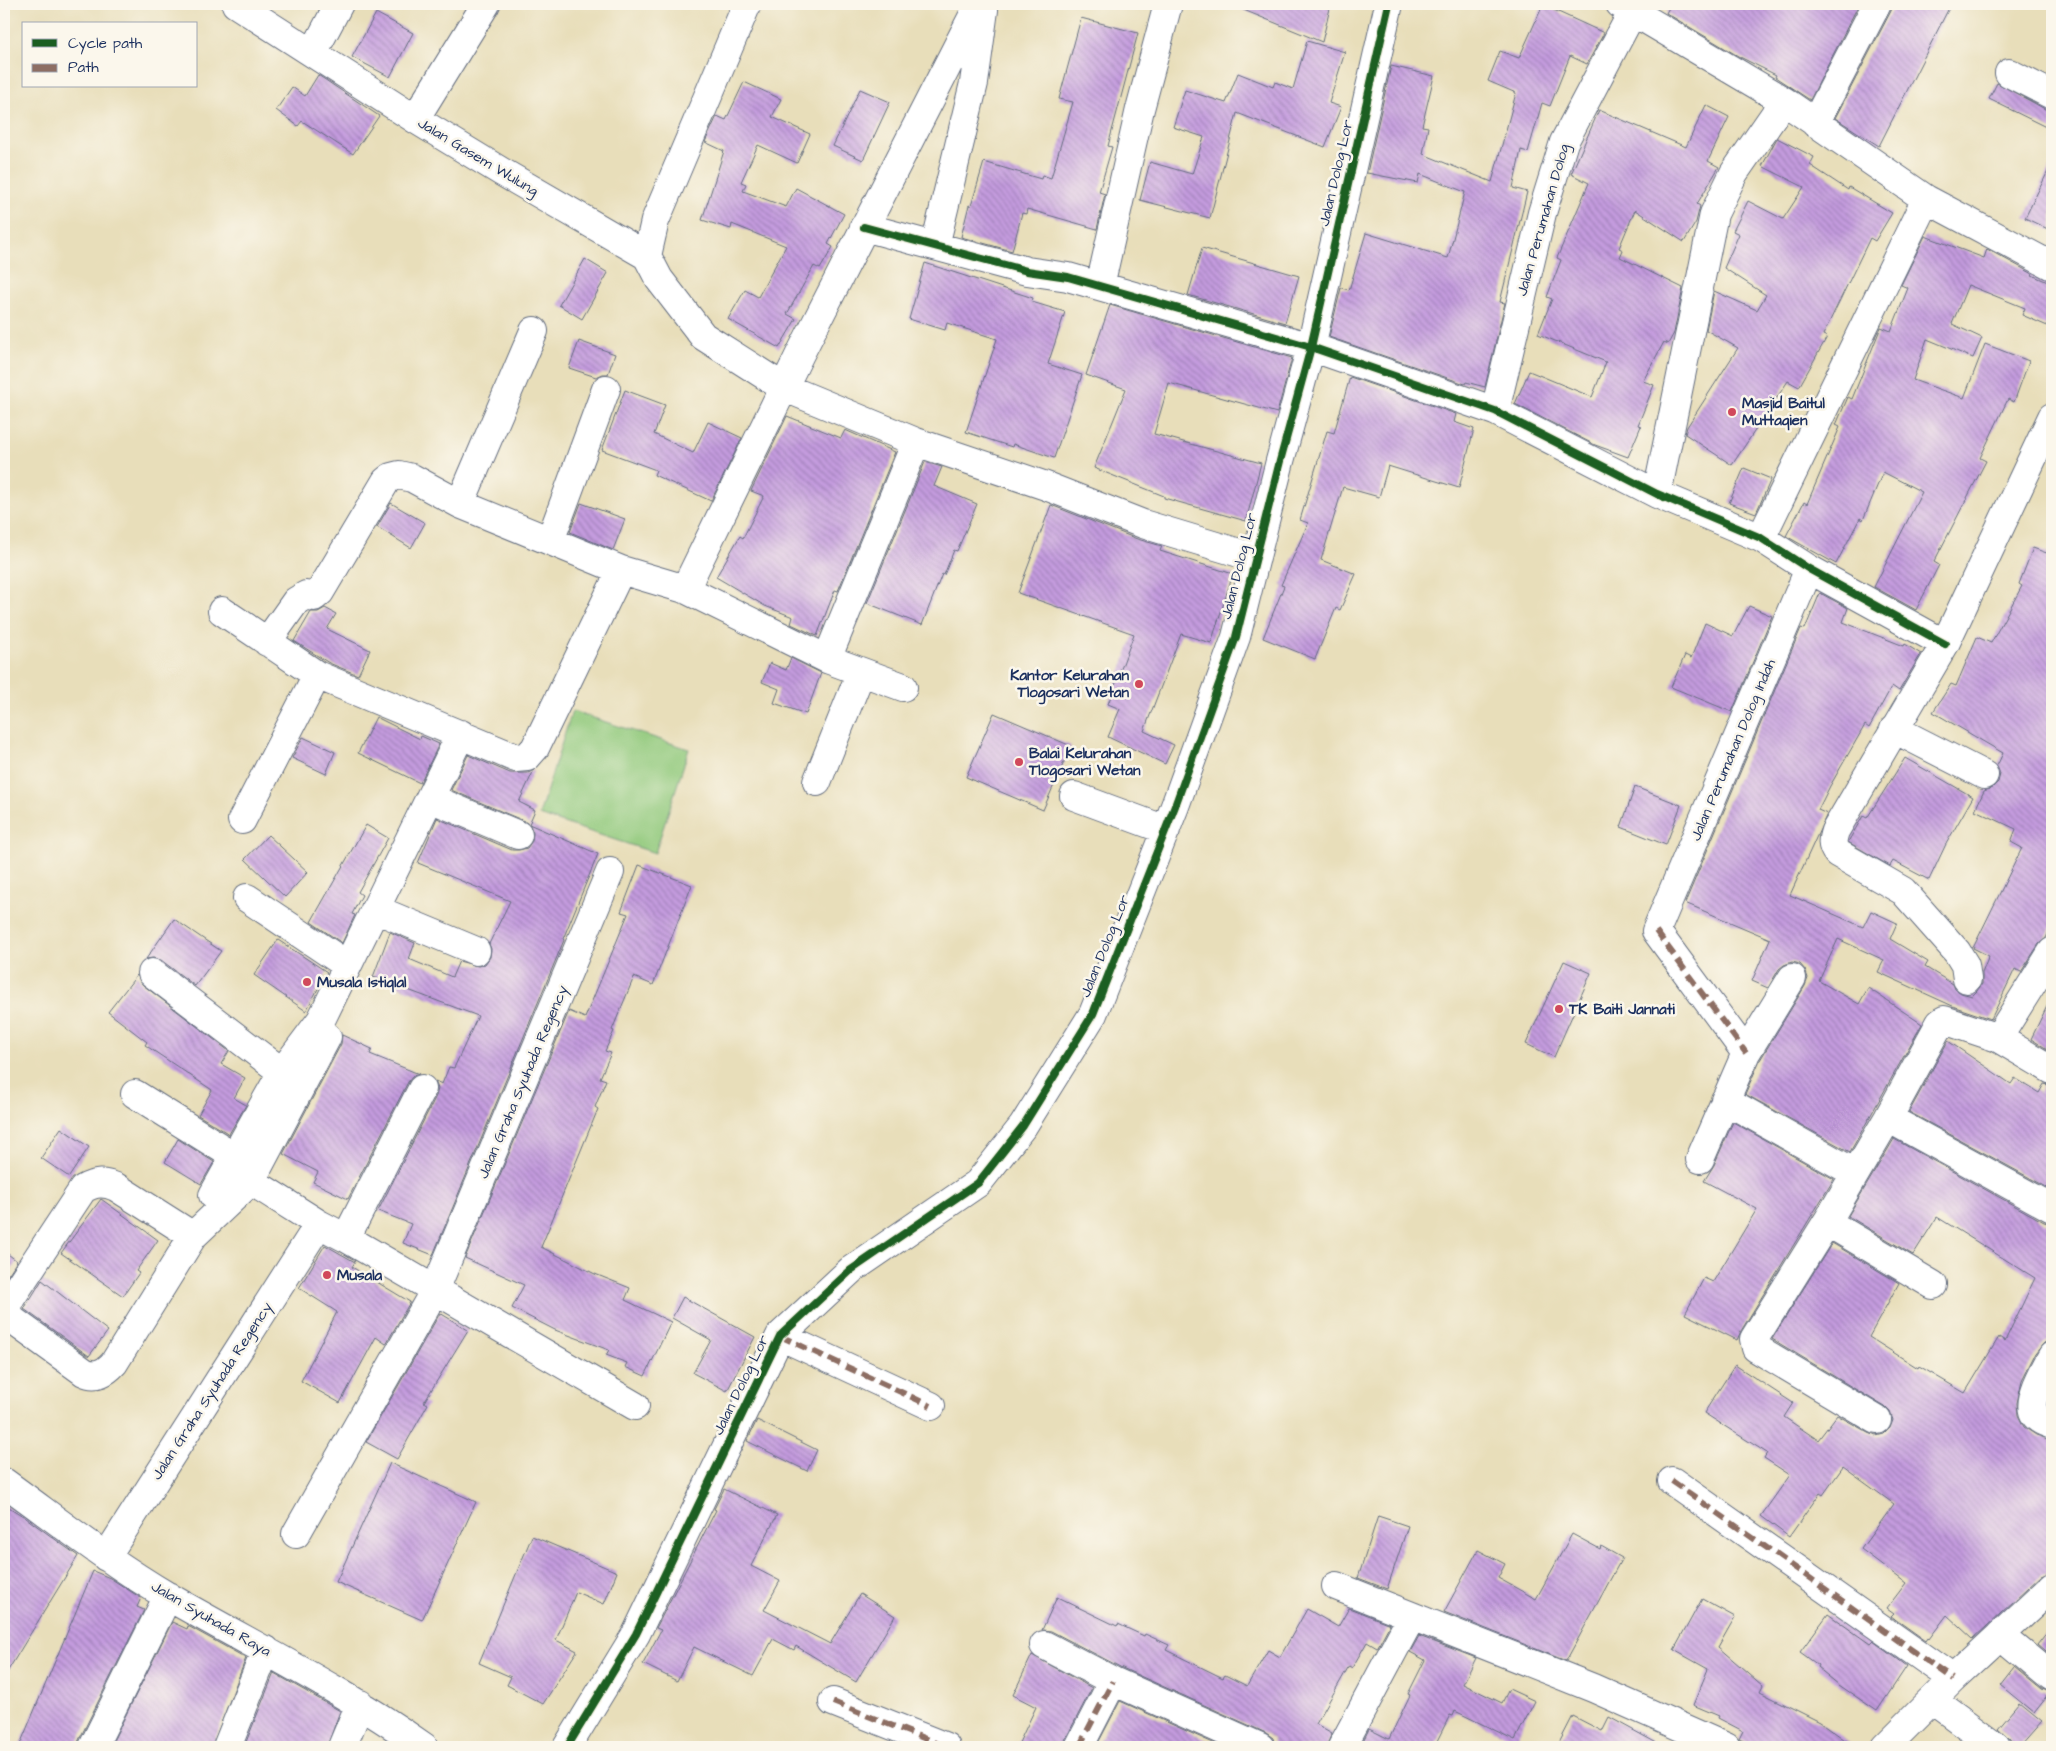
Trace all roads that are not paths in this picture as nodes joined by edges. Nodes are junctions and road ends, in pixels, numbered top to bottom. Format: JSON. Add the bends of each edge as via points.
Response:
{"nodes":[{"id":1,"x":236,"y":4,"type":"edge"},
{"id":2,"x":340,"y":4,"type":"edge"},
{"id":3,"x":486,"y":4,"type":"edge"},
{"id":4,"x":979,"y":4,"type":"edge"},
{"id":5,"x":985,"y":4,"type":"edge"},
{"id":6,"x":1168,"y":4,"type":"edge"},
{"id":7,"x":1389,"y":4,"type":"edge"},
{"id":8,"x":1877,"y":4,"type":"edge"},
{"id":9,"x":742,"y":6,"type":"edge"},
{"id":10,"x":1626,"y":8,"type":"edge"},
{"id":11,"x":313,"y":53,"type":"junction"},
{"id":12,"x":2009,"y":74,"type":"dead end"},
{"id":13,"x":2052,"y":95,"type":"edge"},
{"id":14,"x":1784,"y":101,"type":"junction"},
{"id":15,"x":416,"y":119,"type":"junction"},
{"id":16,"x":1814,"y":123,"type":"junction"},
{"id":17,"x":1926,"y":199,"type":"junction"},
{"id":18,"x":864,"y":227,"type":"junction"},
{"id":19,"x":935,"y":246,"type":"junction"},
{"id":20,"x":648,"y":256,"type":"junction"},
{"id":21,"x":2052,"y":266,"type":"edge"},
{"id":22,"x":1100,"y":286,"type":"junction"},
{"id":23,"x":534,"y":331,"type":"dead end"},
{"id":24,"x":1311,"y":347,"type":"junction"},
{"id":25,"x":784,"y":387,"type":"junction"},
{"id":26,"x":606,"y":389,"type":"dead end"},
{"id":27,"x":1495,"y":412,"type":"junction"},
{"id":28,"x":2052,"y":417,"type":"edge"},
{"id":29,"x":916,"y":442,"type":"junction"},
{"id":30,"x":1657,"y":494,"type":"junction"},
{"id":31,"x":460,"y":504,"type":"junction"},
{"id":32,"x":1761,"y":538,"type":"junction"},
{"id":33,"x":550,"y":541,"type":"junction"},
{"id":34,"x":1256,"y":558,"type":"junction"},
{"id":35,"x":1809,"y":569,"type":"junction"},
{"id":36,"x":621,"y":570,"type":"junction"},
{"id":37,"x":685,"y":590,"type":"junction"},
{"id":38,"x":222,"y":611,"type":"dead end"},
{"id":39,"x":266,"y":642,"type":"junction"},
{"id":40,"x":1945,"y":644,"type":"junction"},
{"id":41,"x":827,"y":659,"type":"junction"},
{"id":42,"x":861,"y":672,"type":"junction"},
{"id":43,"x":317,"y":674,"type":"junction"},
{"id":44,"x":903,"y":687,"type":"dead end"},
{"id":45,"x":1894,"y":729,"type":"junction"},
{"id":46,"x":461,"y":734,"type":"junction"},
{"id":47,"x":1984,"y":775,"type":"dead end"},
{"id":48,"x":817,"y":782,"type":"dead end"},
{"id":49,"x":1074,"y":796,"type":"dead end"},
{"id":50,"x":430,"y":798,"type":"junction"},
{"id":51,"x":242,"y":820,"type":"dead end"},
{"id":52,"x":1166,"y":830,"type":"junction"},
{"id":53,"x":518,"y":835,"type":"dead end"},
{"id":54,"x":610,"y":872,"type":"dead end"},
{"id":55,"x":247,"y":898,"type":"dead end"},
{"id":56,"x":375,"y":909,"type":"junction"},
{"id":57,"x":476,"y":951,"type":"dead end"},
{"id":58,"x":2052,"y":952,"type":"edge"},
{"id":59,"x":347,"y":965,"type":"junction"},
{"id":60,"x":152,"y":974,"type":"dead end"},
{"id":61,"x":1792,"y":978,"type":"dead end"},
{"id":62,"x":1967,"y":979,"type":"dead end"},
{"id":63,"x":328,"y":1037,"type":"dead end"},
{"id":64,"x":1998,"y":1038,"type":"junction"},
{"id":65,"x":1746,"y":1053,"type":"junction"},
{"id":66,"x":2052,"y":1070,"type":"edge"},
{"id":67,"x":282,"y":1072,"type":"junction"},
{"id":68,"x":422,"y":1090,"type":"dead end"},
{"id":69,"x":135,"y":1094,"type":"dead end"},
{"id":70,"x":1725,"y":1100,"type":"junction"},
{"id":71,"x":1888,"y":1118,"type":"junction"},
{"id":72,"x":234,"y":1156,"type":"junction"},
{"id":73,"x":1700,"y":1159,"type":"dead end"},
{"id":74,"x":1855,"y":1173,"type":"junction"},
{"id":75,"x":251,"y":1181,"type":"junction"},
{"id":76,"x":213,"y":1194,"type":"dead end"},
{"id":77,"x":2052,"y":1208,"type":"edge"},
{"id":78,"x":1827,"y":1222,"type":"junction"},
{"id":79,"x":319,"y":1224,"type":"junction"},
{"id":80,"x":193,"y":1236,"type":"junction"},
{"id":81,"x":346,"y":1238,"type":"junction"},
{"id":82,"x":1932,"y":1285,"type":"dead end"},
{"id":83,"x":435,"y":1290,"type":"junction"},
{"id":84,"x":780,"y":1336,"type":"junction"},
{"id":85,"x":2052,"y":1356,"type":"edge"},
{"id":86,"x":635,"y":1406,"type":"dead end"},
{"id":87,"x":931,"y":1406,"type":"dead end"},
{"id":88,"x":2042,"y":1417,"type":"edge"},
{"id":89,"x":1877,"y":1420,"type":"dead end"},
{"id":90,"x":1672,"y":1481,"type":"dead end"},
{"id":91,"x":4,"y":1482,"type":"edge"},
{"id":92,"x":296,"y":1534,"type":"dead end"},
{"id":93,"x":106,"y":1557,"type":"junction"},
{"id":94,"x":1336,"y":1586,"type":"dead end"},
{"id":95,"x":2052,"y":1587,"type":"edge"},
{"id":96,"x":168,"y":1596,"type":"junction"},
{"id":97,"x":1412,"y":1616,"type":"junction"},
{"id":98,"x":2000,"y":1635,"type":"junction"},
{"id":99,"x":1044,"y":1646,"type":"dead end"},
{"id":100,"x":266,"y":1650,"type":"junction"},
{"id":101,"x":2052,"y":1678,"type":"edge"},
{"id":102,"x":1953,"y":1679,"type":"junction"},
{"id":103,"x":1113,"y":1681,"type":"junction"},
{"id":104,"x":1932,"y":1700,"type":"junction"},
{"id":105,"x":833,"y":1702,"type":"dead end"},
{"id":106,"x":360,"y":1704,"type":"junction"},
{"id":107,"x":93,"y":1747,"type":"edge"},
{"id":108,"x":227,"y":1747,"type":"edge"},
{"id":109,"x":342,"y":1747,"type":"edge"},
{"id":110,"x":424,"y":1747,"type":"edge"},
{"id":111,"x":567,"y":1747,"type":"edge"},
{"id":112,"x":946,"y":1747,"type":"edge"},
{"id":113,"x":1079,"y":1747,"type":"edge"},
{"id":114,"x":1260,"y":1747,"type":"edge"},
{"id":115,"x":1342,"y":1747,"type":"edge"},
{"id":116,"x":1726,"y":1747,"type":"edge"},
{"id":117,"x":1885,"y":1747,"type":"edge"},
{"id":118,"x":1996,"y":1747,"type":"edge"}],
"edges":[{"from":1,"to":11,"type":"street","name":"Jalan Gasem Wulung"},
{"from":2,"to":11,"type":"street"},
{"from":3,"to":15,"type":"street"},
{"from":4,"to":18,"type":"street"},
{"from":5,"to":19,"type":"street","via":[[974,83]]},
{"from":6,"to":22,"type":"street","via":[[1140,109]]},
{"from":7,"to":24,"type":"street","name":"Jalan Dolog Lor"},
{"from":8,"to":16,"type":"street"},
{"from":9,"to":20,"type":"street","via":[[655,221]]},
{"from":10,"to":14,"type":"street"},
{"from":10,"to":27,"type":"street","name":"Jalan Perumahan Dolog","via":[[1564,142],[1540,222]]},
{"from":11,"to":15,"type":"street","name":"Jalan Gasem Wulung"},
{"from":12,"to":13,"type":"street"},
{"from":14,"to":16,"type":"street"},
{"from":14,"to":30,"type":"street","via":[[1734,173],[1714,214]]},
{"from":15,"to":20,"type":"street","name":"Jalan Gasem Wulung"},
{"from":16,"to":17,"type":"street"},
{"from":17,"to":21,"type":"street"},
{"from":17,"to":32,"type":"street"},
{"from":18,"to":19,"type":"street"},
{"from":18,"to":25,"type":"street"},
{"from":19,"to":22,"type":"street","via":[[1027,271]]},
{"from":20,"to":25,"type":"street","via":[[658,280],[703,336]]},
{"from":22,"to":24,"type":"street"},
{"from":23,"to":31,"type":"street"},
{"from":24,"to":27,"type":"street"},
{"from":24,"to":34,"type":"street","name":"Jalan Dolog Lor"},
{"from":25,"to":29,"type":"street"},
{"from":25,"to":37,"type":"street"},
{"from":26,"to":33,"type":"street"},
{"from":27,"to":30,"type":"street"},
{"from":28,"to":40,"type":"street"},
{"from":29,"to":34,"type":"street","via":[[1046,486],[1143,524]]},
{"from":29,"to":41,"type":"street"},
{"from":30,"to":32,"type":"street"},
{"from":31,"to":33,"type":"street"},
{"from":31,"to":39,"type":"street","via":[[412,478],[399,474],[391,477],[320,592],[314,597],[306,595],[296,600]]},
{"from":32,"to":35,"type":"street"},
{"from":33,"to":36,"type":"street"},
{"from":34,"to":52,"type":"street","name":"Jalan Dolog Lor","via":[[1236,637]]},
{"from":35,"to":40,"type":"street"},
{"from":35,"to":65,"type":"street","name":"Jalan Perumahan Dolog Indah","via":[[1656,930]]},
{"from":36,"to":37,"type":"street"},
{"from":36,"to":46,"type":"street","via":[[527,757],[516,758]]},
{"from":37,"to":41,"type":"street"},
{"from":38,"to":39,"type":"street"},
{"from":39,"to":43,"type":"street"},
{"from":40,"to":45,"type":"street"},
{"from":41,"to":42,"type":"street"},
{"from":42,"to":44,"type":"street"},
{"from":42,"to":48,"type":"street"},
{"from":43,"to":46,"type":"street"},
{"from":43,"to":51,"type":"street"},
{"from":45,"to":47,"type":"street"},
{"from":45,"to":62,"type":"street","via":[[1835,831],[1833,848],[1903,891],[1957,952],[1965,964]]},
{"from":46,"to":50,"type":"street"},
{"from":49,"to":52,"type":"street"},
{"from":50,"to":53,"type":"street"},
{"from":50,"to":56,"type":"street"},
{"from":52,"to":84,"type":"street","name":"Jalan Dolog Lor","via":[[1093,1014],[1022,1126],[978,1183],[851,1270]]},
{"from":54,"to":83,"type":"street","name":"Jalan Graha Syuhada Regency"},
{"from":55,"to":59,"type":"street"},
{"from":56,"to":57,"type":"street"},
{"from":56,"to":59,"type":"street"},
{"from":58,"to":64,"type":"street"},
{"from":59,"to":67,"type":"street","via":[[321,1020]]},
{"from":60,"to":67,"type":"street"},
{"from":61,"to":65,"type":"street"},
{"from":63,"to":75,"type":"street"},
{"from":64,"to":66,"type":"street"},
{"from":64,"to":71,"type":"street","via":[[1944,1020]]},
{"from":65,"to":70,"type":"street"},
{"from":67,"to":72,"type":"street"},
{"from":68,"to":81,"type":"street"},
{"from":69,"to":72,"type":"street"},
{"from":70,"to":73,"type":"street"},
{"from":70,"to":74,"type":"street"},
{"from":71,"to":74,"type":"street"},
{"from":71,"to":77,"type":"street"},
{"from":72,"to":76,"type":"street"},
{"from":74,"to":78,"type":"street"},
{"from":75,"to":79,"type":"street"},
{"from":75,"to":80,"type":"street"},
{"from":78,"to":82,"type":"street"},
{"from":78,"to":89,"type":"street","via":[[1754,1340],[1754,1346]]},
{"from":79,"to":81,"type":"street"},
{"from":79,"to":93,"type":"street","name":"Jalan Graha Syuhada Regency"},
{"from":80,"to":80,"type":"street","via":[[116,1187],[94,1183],[83,1189],[11,1298],[8,1315],[84,1372],[95,1375],[103,1372],[114,1363]]},
{"from":81,"to":83,"type":"street"},
{"from":83,"to":86,"type":"street"},
{"from":83,"to":92,"type":"street","name":"Jalan Graha Syuhada Regency"},
{"from":84,"to":87,"type":"street"},
{"from":84,"to":111,"type":"street","name":"Jalan Dolog Lor","via":[[636,1634]]},
{"from":85,"to":88,"type":"street","via":[[2032,1400]]},
{"from":90,"to":102,"type":"street"},
{"from":91,"to":93,"type":"street","name":"Jalan Syuhada Raya"},
{"from":93,"to":96,"type":"street","name":"Jalan Syuhada Raya"},
{"from":94,"to":97,"type":"street"},
{"from":95,"to":98,"type":"street"},
{"from":96,"to":100,"type":"street","name":"Jalan Syuhada Raya"},
{"from":96,"to":107,"type":"street"},
{"from":97,"to":115,"type":"street"},
{"from":97,"to":116,"type":"street","via":[[1593,1688]]},
{"from":98,"to":101,"type":"street"},
{"from":98,"to":102,"type":"street"},
{"from":99,"to":103,"type":"street"},
{"from":100,"to":106,"type":"street","name":"Jalan Syuhada Raya"},
{"from":100,"to":108,"type":"street"},
{"from":102,"to":104,"type":"street"},
{"from":103,"to":113,"type":"street"},
{"from":103,"to":114,"type":"street"},
{"from":104,"to":117,"type":"street"},
{"from":104,"to":118,"type":"street"},
{"from":105,"to":112,"type":"street"},
{"from":106,"to":109,"type":"street"},
{"from":106,"to":110,"type":"street","name":"Jalan Syuhada Raya"}]}
